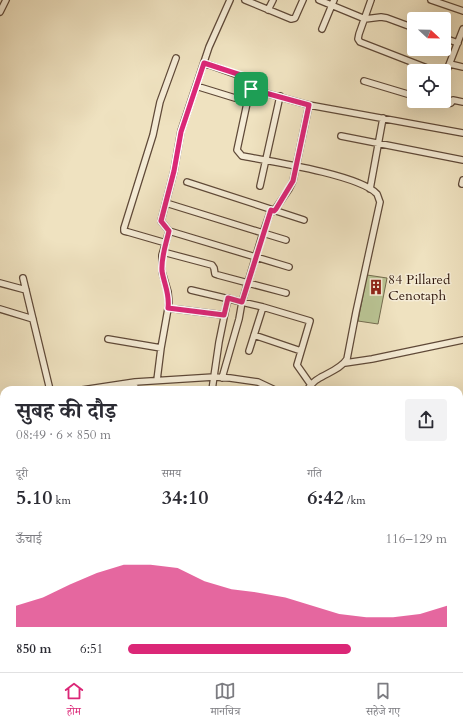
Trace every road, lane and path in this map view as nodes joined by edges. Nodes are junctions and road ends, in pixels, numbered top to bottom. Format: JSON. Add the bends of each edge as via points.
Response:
{"nodes":[{"id":1,"x":6,"y":0,"type":"edge"},
{"id":2,"x":230,"y":0,"type":"edge"},
{"id":3,"x":245,"y":0,"type":"edge"},
{"id":4,"x":273,"y":0,"type":"edge"},
{"id":5,"x":303,"y":0,"type":"edge"},
{"id":6,"x":320,"y":0,"type":"edge"},
{"id":7,"x":371,"y":0,"type":"edge"},
{"id":8,"x":431,"y":0,"type":"edge"},
{"id":9,"x":333,"y":2,"type":"edge"},
{"id":10,"x":268,"y":10,"type":"junction"},
{"id":11,"x":463,"y":11,"type":"edge"},
{"id":12,"x":0,"y":12,"type":"edge"},
{"id":13,"x":365,"y":19,"type":"junction"},
{"id":14,"x":407,"y":25,"type":"edge"},
{"id":15,"x":322,"y":29,"type":"dead end"},
{"id":16,"x":463,"y":29,"type":"edge"},
{"id":17,"x":451,"y":40,"type":"edge"},
{"id":18,"x":458,"y":43,"type":"junction"},
{"id":19,"x":176,"y":58,"type":"dead end"},
{"id":20,"x":204,"y":63,"type":"junction"},
{"id":21,"x":419,"y":64,"type":"edge"},
{"id":22,"x":450,"y":64,"type":"edge"},
{"id":23,"x":451,"y":64,"type":"edge"},
{"id":24,"x":463,"y":67,"type":"edge"},
{"id":25,"x":364,"y":81,"type":"dead end"},
{"id":26,"x":196,"y":86,"type":"junction"},
{"id":27,"x":251,"y":89,"type":"junction"},
{"id":28,"x":407,"y":94,"type":"edge"},
{"id":29,"x":280,"y":96,"type":"junction"},
{"id":30,"x":235,"y":98,"type":"dead end"},
{"id":31,"x":463,"y":102,"type":"edge"},
{"id":32,"x":451,"y":103,"type":"edge"},
{"id":33,"x":309,"y":105,"type":"junction"},
{"id":34,"x":383,"y":118,"type":"junction"},
{"id":35,"x":463,"y":132,"type":"edge"},
{"id":36,"x":341,"y":136,"type":"dead end"},
{"id":37,"x":378,"y":144,"type":"junction"},
{"id":38,"x":266,"y":160,"type":"junction"},
{"id":39,"x":463,"y":160,"type":"edge"},
{"id":40,"x":296,"y":167,"type":"junction"},
{"id":41,"x":187,"y":182,"type":"dead end"},
{"id":42,"x":260,"y":186,"type":"dead end"},
{"id":43,"x":370,"y":189,"type":"junction"},
{"id":44,"x":166,"y":203,"type":"junction"},
{"id":45,"x":272,"y":210,"type":"junction"},
{"id":46,"x":304,"y":220,"type":"dead end"},
{"id":47,"x":169,"y":231,"type":"junction"},
{"id":48,"x":263,"y":233,"type":"junction"},
{"id":49,"x":286,"y":240,"type":"dead end"},
{"id":50,"x":166,"y":243,"type":"junction"},
{"id":51,"x":163,"y":252,"type":"junction"},
{"id":52,"x":256,"y":257,"type":"junction"},
{"id":53,"x":289,"y":267,"type":"dead end"},
{"id":54,"x":23,"y":278,"type":"dead end"},
{"id":55,"x":0,"y":283,"type":"edge"},
{"id":56,"x":248,"y":283,"type":"junction"},
{"id":57,"x":26,"y":290,"type":"junction"},
{"id":58,"x":191,"y":290,"type":"dead end"},
{"id":59,"x":286,"y":294,"type":"dead end"},
{"id":60,"x":228,"y":298,"type":"junction"},
{"id":61,"x":242,"y":302,"type":"junction"},
{"id":62,"x":263,"y":307,"type":"junction"},
{"id":63,"x":168,"y":308,"type":"junction"},
{"id":64,"x":0,"y":309,"type":"edge"},
{"id":65,"x":224,"y":315,"type":"junction"},
{"id":66,"x":33,"y":319,"type":"junction"},
{"id":67,"x":254,"y":335,"type":"junction"},
{"id":68,"x":108,"y":339,"type":"dead end"},
{"id":69,"x":463,"y":340,"type":"edge"},
{"id":70,"x":161,"y":348,"type":"junction"},
{"id":71,"x":249,"y":351,"type":"dead end"},
{"id":72,"x":301,"y":351,"type":"junction"},
{"id":73,"x":344,"y":363,"type":"junction"},
{"id":74,"x":214,"y":377,"type":"junction"},
{"id":75,"x":222,"y":378,"type":"junction"},
{"id":76,"x":157,"y":380,"type":"junction"},
{"id":77,"x":135,"y":382,"type":"junction"},
{"id":78,"x":49,"y":386,"type":"edge"},
{"id":79,"x":102,"y":386,"type":"edge"},
{"id":80,"x":134,"y":386,"type":"edge"},
{"id":81,"x":213,"y":386,"type":"edge"},
{"id":82,"x":264,"y":386,"type":"edge"},
{"id":83,"x":308,"y":386,"type":"edge"},
{"id":84,"x":311,"y":386,"type":"edge"}],
"edges":[{"from":1,"to":12,"type":"street"},
{"from":2,"to":20,"type":"street"},
{"from":3,"to":10,"type":"street"},
{"from":4,"to":10,"type":"street"},
{"from":5,"to":10,"type":"street","via":[[295,18],[291,19]]},
{"from":6,"to":9,"type":"street"},
{"from":7,"to":13,"type":"street"},
{"from":8,"to":11,"type":"street"},
{"from":9,"to":13,"type":"street"},
{"from":9,"to":15,"type":"street"},
{"from":13,"to":14,"type":"street","via":[[381,17]]},
{"from":13,"to":21,"type":"street","via":[[359,34],[360,42]]},
{"from":16,"to":18,"type":"street"},
{"from":17,"to":18,"type":"street"},
{"from":18,"to":22,"type":"street"},
{"from":19,"to":50,"type":"street","via":[[160,102],[153,135],[124,228],[124,231]]},
{"from":20,"to":26,"type":"street"},
{"from":20,"to":27,"type":"street","via":[[250,78]]},
{"from":23,"to":24,"type":"street"},
{"from":25,"to":28,"type":"street"},
{"from":26,"to":30,"type":"street"},
{"from":26,"to":44,"type":"street","via":[[181,132]]},
{"from":27,"to":29,"type":"street"},
{"from":27,"to":38,"type":"street","via":[[237,150],[242,156]]},
{"from":29,"to":33,"type":"street"},
{"from":29,"to":38,"type":"street"},
{"from":31,"to":32,"type":"street","via":[[453,100]]},
{"from":33,"to":34,"type":"street"},
{"from":33,"to":40,"type":"street"},
{"from":34,"to":35,"type":"street"},
{"from":34,"to":37,"type":"street"},
{"from":36,"to":37,"type":"street"},
{"from":37,"to":39,"type":"street"},
{"from":37,"to":43,"type":"street"},
{"from":38,"to":40,"type":"street"},
{"from":38,"to":42,"type":"street"},
{"from":40,"to":43,"type":"street","via":[[338,176]]},
{"from":40,"to":45,"type":"street","via":[[289,189]]},
{"from":41,"to":45,"type":"street"},
{"from":43,"to":73,"type":"street","via":[[380,202],[347,359]]},
{"from":44,"to":47,"type":"street","via":[[161,221]]},
{"from":44,"to":48,"type":"street"},
{"from":45,"to":46,"type":"street"},
{"from":45,"to":48,"type":"street"},
{"from":47,"to":50,"type":"street"},
{"from":47,"to":52,"type":"street"},
{"from":48,"to":49,"type":"street"},
{"from":48,"to":52,"type":"street"},
{"from":50,"to":51,"type":"street"},
{"from":51,"to":56,"type":"street","via":[[208,264],[214,268],[215,274]]},
{"from":51,"to":63,"type":"street","via":[[162,272],[168,292]]},
{"from":52,"to":53,"type":"street"},
{"from":52,"to":56,"type":"street"},
{"from":54,"to":57,"type":"street"},
{"from":55,"to":57,"type":"street"},
{"from":56,"to":59,"type":"street"},
{"from":56,"to":61,"type":"street"},
{"from":57,"to":66,"type":"street"},
{"from":58,"to":60,"type":"street"},
{"from":60,"to":61,"type":"street"},
{"from":60,"to":65,"type":"street"},
{"from":61,"to":62,"type":"street"},
{"from":61,"to":75,"type":"street"},
{"from":62,"to":67,"type":"street"},
{"from":62,"to":72,"type":"street","via":[[310,321]]},
{"from":63,"to":65,"type":"street"},
{"from":63,"to":70,"type":"street"},
{"from":64,"to":66,"type":"street"},
{"from":65,"to":74,"type":"street"},
{"from":66,"to":78,"type":"street"},
{"from":67,"to":71,"type":"street"},
{"from":67,"to":72,"type":"street"},
{"from":68,"to":70,"type":"street"},
{"from":69,"to":73,"type":"street"},
{"from":70,"to":76,"type":"street"},
{"from":72,"to":83,"type":"street","via":[[297,365]]},
{"from":73,"to":84,"type":"street","via":[[317,379]]},
{"from":74,"to":75,"type":"street"},
{"from":74,"to":76,"type":"street"},
{"from":74,"to":81,"type":"street"},
{"from":75,"to":82,"type":"street","via":[[258,382]]},
{"from":76,"to":77,"type":"street"},
{"from":77,"to":79,"type":"street"},
{"from":77,"to":80,"type":"street"}]}
